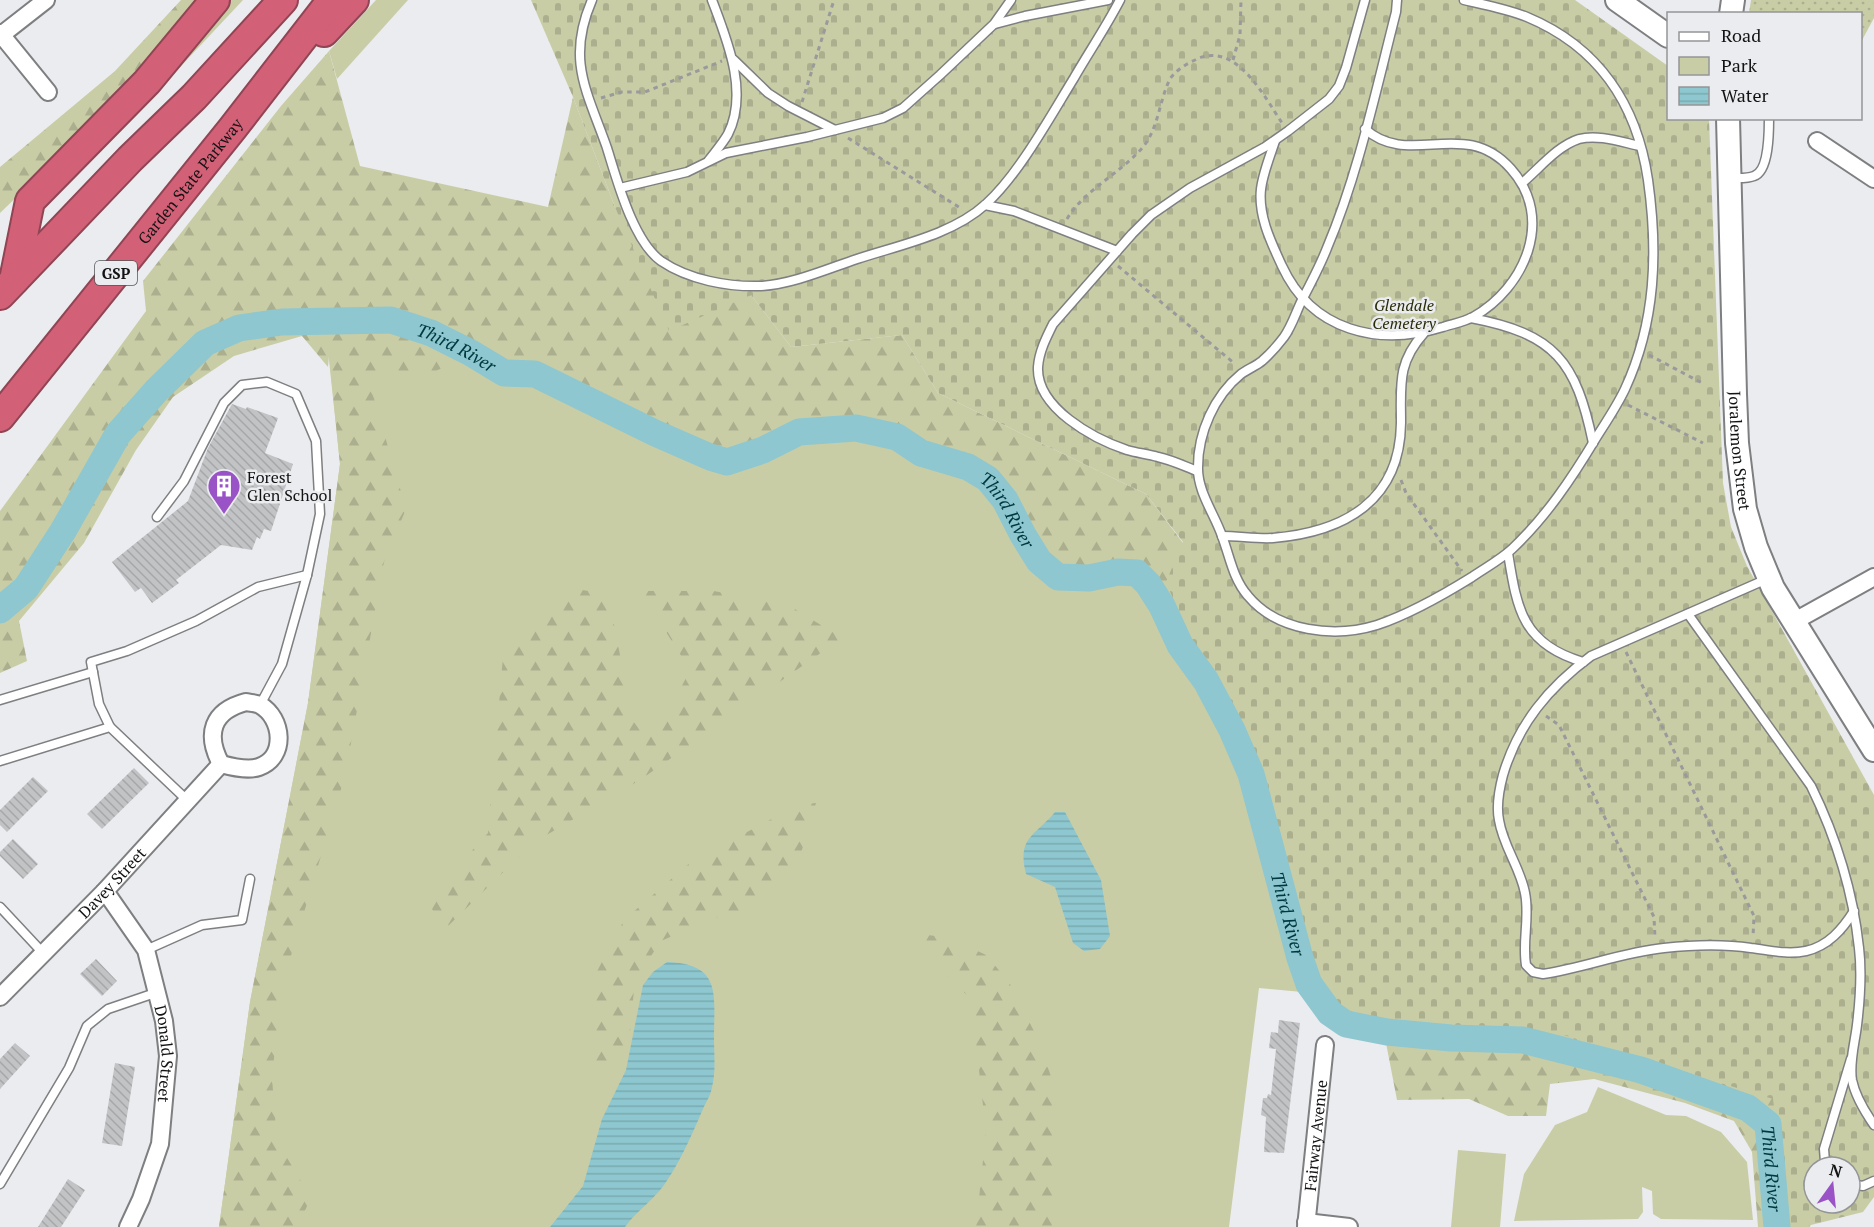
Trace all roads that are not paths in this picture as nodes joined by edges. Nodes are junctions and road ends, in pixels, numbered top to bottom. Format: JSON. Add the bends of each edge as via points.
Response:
{"nodes":[{"id":1,"x":46,"y":0,"type":"edge"},
{"id":2,"x":215,"y":0,"type":"edge"},
{"id":3,"x":283,"y":0,"type":"edge"},
{"id":4,"x":332,"y":0,"type":"edge"},
{"id":5,"x":354,"y":0,"type":"edge"},
{"id":6,"x":592,"y":0,"type":"edge"},
{"id":7,"x":712,"y":0,"type":"edge"},
{"id":8,"x":1011,"y":0,"type":"edge"},
{"id":9,"x":1108,"y":0,"type":"edge"},
{"id":10,"x":1120,"y":0,"type":"edge"},
{"id":11,"x":1365,"y":0,"type":"edge"},
{"id":12,"x":1397,"y":0,"type":"edge"},
{"id":13,"x":1464,"y":0,"type":"edge"},
{"id":14,"x":1617,"y":0,"type":"edge"},
{"id":15,"x":994,"y":24,"type":"junction"},
{"id":16,"x":0,"y":35,"type":"edge"},
{"id":17,"x":1667,"y":35,"type":"edge"},
{"id":18,"x":733,"y":59,"type":"junction"},
{"id":19,"x":48,"y":92,"type":"dead end"},
{"id":20,"x":1728,"y":120,"type":"edge"},
{"id":21,"x":1769,"y":120,"type":"edge"},
{"id":22,"x":232,"y":129,"type":"junction"},
{"id":23,"x":1365,"y":129,"type":"junction"},
{"id":24,"x":835,"y":130,"type":"junction"},
{"id":25,"x":1275,"y":141,"type":"junction"},
{"id":26,"x":1817,"y":141,"type":"dead end"},
{"id":27,"x":1641,"y":146,"type":"junction"},
{"id":28,"x":706,"y":163,"type":"junction"},
{"id":29,"x":1730,"y":178,"type":"junction"},
{"id":30,"x":1874,"y":178,"type":"edge"},
{"id":31,"x":1522,"y":183,"type":"junction"},
{"id":32,"x":620,"y":188,"type":"junction"},
{"id":33,"x":986,"y":205,"type":"junction"},
{"id":34,"x":1117,"y":251,"type":"junction"},
{"id":35,"x":7,"y":287,"type":"edge"},
{"id":36,"x":1302,"y":299,"type":"junction"},
{"id":37,"x":1471,"y":318,"type":"junction"},
{"id":38,"x":1424,"y":333,"type":"junction"},
{"id":39,"x":0,"y":417,"type":"edge"},
{"id":40,"x":1593,"y":443,"type":"junction"},
{"id":41,"x":1197,"y":471,"type":"junction"},
{"id":42,"x":157,"y":517,"type":"dead end"},
{"id":43,"x":1222,"y":536,"type":"junction"},
{"id":44,"x":1508,"y":553,"type":"junction"},
{"id":45,"x":307,"y":575,"type":"junction"},
{"id":46,"x":1874,"y":577,"type":"edge"},
{"id":47,"x":1769,"y":578,"type":"junction"},
{"id":48,"x":1688,"y":614,"type":"junction"},
{"id":49,"x":1793,"y":622,"type":"junction"},
{"id":50,"x":1583,"y":662,"type":"junction"},
{"id":51,"x":93,"y":672,"type":"junction"},
{"id":52,"x":0,"y":700,"type":"edge"},
{"id":53,"x":260,"y":705,"type":"junction"},
{"id":54,"x":110,"y":727,"type":"junction"},
{"id":55,"x":1874,"y":750,"type":"edge"},
{"id":56,"x":0,"y":761,"type":"edge"},
{"id":57,"x":221,"y":764,"type":"junction"},
{"id":58,"x":188,"y":801,"type":"junction"},
{"id":59,"x":250,"y":879,"type":"dead end"},
{"id":60,"x":105,"y":891,"type":"junction"},
{"id":61,"x":0,"y":907,"type":"edge"},
{"id":62,"x":1854,"y":911,"type":"junction"},
{"id":63,"x":146,"y":950,"type":"junction"},
{"id":64,"x":43,"y":953,"type":"junction"},
{"id":65,"x":158,"y":992,"type":"junction"},
{"id":66,"x":0,"y":997,"type":"edge"},
{"id":67,"x":1325,"y":1045,"type":"dead end"},
{"id":68,"x":1853,"y":1057,"type":"junction"},
{"id":69,"x":1874,"y":1125,"type":"edge"},
{"id":70,"x":1824,"y":1155,"type":"edge"},
{"id":71,"x":0,"y":1184,"type":"edge"},
{"id":72,"x":1306,"y":1224,"type":"edge"},
{"id":73,"x":128,"y":1227,"type":"edge"},
{"id":74,"x":1348,"y":1227,"type":"edge"}],
"edges":[{"from":1,"to":16,"type":"street"},
{"from":2,"to":35,"type":"highway","via":[[147,82],[30,201]]},
{"from":3,"to":35,"type":"highway","via":[[194,97]]},
{"from":4,"to":22,"type":"highway","name":"Garden State Parkway","number":"GSP"},
{"from":5,"to":22,"type":"highway"},
{"from":6,"to":32,"type":"lane","via":[[579,47],[582,78]]},
{"from":7,"to":18,"type":"lane"},
{"from":8,"to":15,"type":"lane"},
{"from":9,"to":15,"type":"lane"},
{"from":10,"to":33,"type":"lane","via":[[1019,165]]},
{"from":11,"to":25,"type":"lane","via":[[1339,86],[1329,99]]},
{"from":12,"to":23,"type":"lane"},
{"from":13,"to":27,"type":"lane","via":[[1524,16],[1553,29],[1578,47],[1623,99]]},
{"from":14,"to":17,"type":"street"},
{"from":15,"to":24,"type":"lane","via":[[903,108],[883,118]]},
{"from":16,"to":19,"type":"street"},
{"from":18,"to":24,"type":"lane","via":[[768,93]]},
{"from":18,"to":28,"type":"lane","via":[[736,89],[730,126]]},
{"from":20,"to":29,"type":"street","name":"Joralemon Street"},
{"from":21,"to":29,"type":"lane","via":[[1763,169],[1755,176]]},
{"from":22,"to":39,"type":"highway","name":"Garden State Parkway","number":"GSP"},
{"from":23,"to":31,"type":"lane","via":[[1398,145],[1458,142],[1483,148],[1499,157]]},
{"from":23,"to":36,"type":"lane","via":[[1331,237]]},
{"from":24,"to":28,"type":"lane","via":[[726,153]]},
{"from":25,"to":34,"type":"lane","via":[[1166,203]]},
{"from":25,"to":36,"type":"lane","via":[[1260,203],[1273,246]]},
{"from":26,"to":30,"type":"street"},
{"from":27,"to":31,"type":"lane","via":[[1595,138],[1578,140],[1563,147]]},
{"from":27,"to":40,"type":"lane","via":[[1653,215],[1652,300],[1640,350]]},
{"from":28,"to":32,"type":"lane","via":[[687,172]]},
{"from":29,"to":47,"type":"street","name":"Joralemon Street","via":[[1737,443],[1745,509]]},
{"from":31,"to":37,"type":"lane","via":[[1533,219],[1530,250],[1508,288]]},
{"from":32,"to":33,"type":"lane","via":[[631,218],[659,260],[684,274],[737,285],[762,286],[800,278],[932,234]]},
{"from":33,"to":34,"type":"lane","via":[[1014,211]]},
{"from":34,"to":41,"type":"lane","via":[[1053,324],[1040,357],[1040,380],[1060,412],[1101,440]]},
{"from":36,"to":38,"type":"lane","via":[[1325,317],[1359,331],[1384,336]]},
{"from":36,"to":41,"type":"lane","via":[[1275,348],[1216,400],[1204,430]]},
{"from":37,"to":38,"type":"lane"},
{"from":37,"to":40,"type":"lane","via":[[1514,328],[1550,348],[1572,376],[1585,405]]},
{"from":38,"to":43,"type":"lane","via":[[1412,346],[1401,378],[1401,423],[1389,477],[1362,510],[1341,523],[1314,531],[1270,538]]},
{"from":40,"to":44,"type":"lane","via":[[1537,523]]},
{"from":41,"to":43,"type":"lane"},
{"from":42,"to":45,"type":"lane","via":[[184,481],[224,403],[242,386],[267,382],[296,394],[316,441],[320,514]]},
{"from":43,"to":44,"type":"lane","via":[[1237,581],[1249,598],[1287,624],[1311,630],[1373,626],[1402,615]]},
{"from":44,"to":50,"type":"lane","via":[[1521,614],[1531,630],[1542,643]]},
{"from":45,"to":51,"type":"lane","via":[[258,587],[196,621],[128,651],[91,662]]},
{"from":45,"to":53,"type":"lane","via":[[282,664]]},
{"from":46,"to":49,"type":"street"},
{"from":47,"to":48,"type":"lane"},
{"from":47,"to":49,"type":"street","name":"Joralemon Street"},
{"from":48,"to":50,"type":"lane"},
{"from":48,"to":62,"type":"lane","via":[[1811,786],[1843,863]]},
{"from":49,"to":55,"type":"street","name":"Joralemon Street"},
{"from":50,"to":62,"type":"lane","via":[[1551,690],[1519,733],[1508,758],[1498,800],[1503,838],[1525,893],[1524,948],[1526,965],[1533,972],[1543,974],[1656,949],[1692,946],[1806,951],[1834,937]]},
{"from":51,"to":52,"type":"lane"},
{"from":51,"to":54,"type":"lane","via":[[99,704]]},
{"from":53,"to":57,"type":"street","via":[[232,705],[219,715],[213,739],[214,752]]},
{"from":53,"to":57,"type":"street","via":[[278,728],[280,743],[274,757],[259,767]]},
{"from":54,"to":56,"type":"lane"},
{"from":54,"to":58,"type":"lane"},
{"from":57,"to":58,"type":"street","name":"Davey Street"},
{"from":58,"to":60,"type":"street","name":"Davey Street"},
{"from":59,"to":63,"type":"lane","via":[[242,920],[201,925]]},
{"from":60,"to":63,"type":"street","name":"Donald Street"},
{"from":60,"to":64,"type":"street","name":"Davey Street"},
{"from":61,"to":64,"type":"lane"},
{"from":62,"to":68,"type":"lane","via":[[1860,980]]},
{"from":63,"to":65,"type":"street","name":"Donald Street"},
{"from":64,"to":66,"type":"street","name":"Davey Street"},
{"from":65,"to":71,"type":"lane","via":[[108,1009],[87,1026],[69,1068]]},
{"from":65,"to":73,"type":"street","name":"Donald Street","via":[[168,1056],[160,1144]]},
{"from":67,"to":72,"type":"street","name":"Fairway Avenue"},
{"from":68,"to":69,"type":"lane","via":[[1852,1080],[1864,1112]]},
{"from":68,"to":70,"type":"lane"},
{"from":72,"to":74,"type":"street"}]}
